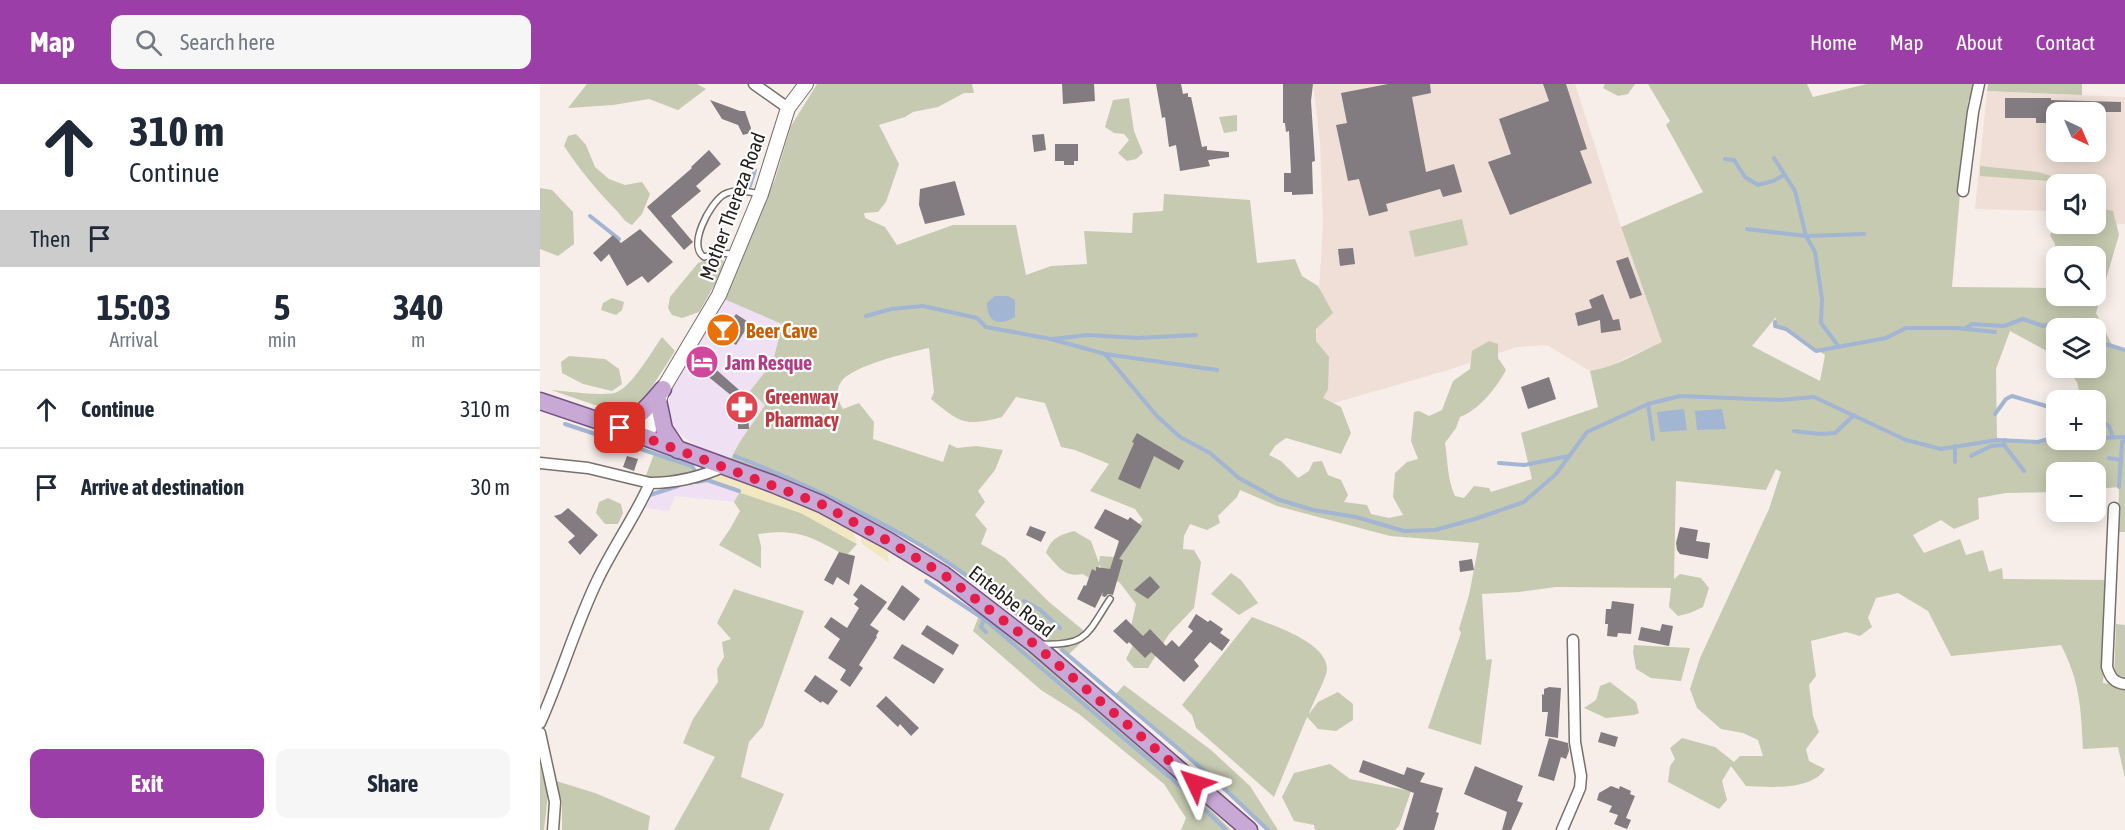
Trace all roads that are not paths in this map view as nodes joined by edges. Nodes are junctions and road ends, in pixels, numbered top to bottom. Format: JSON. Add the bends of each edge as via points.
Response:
{"nodes":[{"id":1,"x":754,"y":84,"type":"edge"},
{"id":2,"x":806,"y":84,"type":"edge"},
{"id":3,"x":1979,"y":84,"type":"edge"},
{"id":4,"x":788,"y":108,"type":"junction"},
{"id":5,"x":1963,"y":191,"type":"dead end"},
{"id":6,"x":761,"y":194,"type":"junction"},
{"id":7,"x":736,"y":255,"type":"junction"},
{"id":8,"x":661,"y":394,"type":"junction"},
{"id":9,"x":540,"y":401,"type":"edge"},
{"id":10,"x":620,"y":428,"type":"junction"},
{"id":11,"x":646,"y":438,"type":"junction"},
{"id":12,"x":678,"y":450,"type":"junction"},
{"id":13,"x":540,"y":462,"type":"edge"},
{"id":14,"x":725,"y":466,"type":"junction"},
{"id":15,"x":651,"y":483,"type":"junction"},
{"id":16,"x":2114,"y":508,"type":"dead end"},
{"id":17,"x":1110,"y":599,"type":"dead end"},
{"id":18,"x":1573,"y":640,"type":"dead end"},
{"id":19,"x":1034,"y":644,"type":"junction"},
{"id":20,"x":2125,"y":684,"type":"edge"},
{"id":21,"x":540,"y":723,"type":"edge"},
{"id":22,"x":540,"y":733,"type":"edge"},
{"id":23,"x":552,"y":830,"type":"edge"},
{"id":24,"x":1249,"y":830,"type":"edge"},
{"id":25,"x":1562,"y":830,"type":"edge"}],
"edges":[{"from":1,"to":4,"type":"street"},
{"from":2,"to":4,"type":"street","name":"Mother Thereza Road"},
{"from":3,"to":5,"type":"street"},
{"from":4,"to":6,"type":"street","name":"Mother Thereza Road"},
{"from":6,"to":7,"type":"street","name":"Mother Thereza Road"},
{"from":6,"to":7,"type":"lane","via":[[737,190],[724,195],[705,217],[698,238],[701,254]]},
{"from":7,"to":8,"type":"street","name":"Mother Thereza Road","via":[[719,295]]},
{"from":8,"to":10,"type":"main road","via":[[644,412]]},
{"from":8,"to":11,"type":"street","name":"Mother Thereza Road"},
{"from":8,"to":12,"type":"main road","via":[[664,429]]},
{"from":9,"to":10,"type":"main road"},
{"from":10,"to":11,"type":"main road","name":"Entebbe Road"},
{"from":11,"to":12,"type":"main road","name":"Entebbe Road"},
{"from":12,"to":14,"type":"main road","name":"Entebbe Road"},
{"from":13,"to":15,"type":"street","via":[[588,468]]},
{"from":14,"to":15,"type":"street","via":[[690,479]]},
{"from":14,"to":19,"type":"main road","name":"Entebbe Road","via":[[821,504],[888,541],[943,574]]},
{"from":15,"to":21,"type":"street","via":[[595,584]]},
{"from":16,"to":20,"type":"street","via":[[2107,667],[2114,681]]},
{"from":17,"to":19,"type":"lane","via":[[1085,637],[1058,645]]},
{"from":18,"to":25,"type":"street","via":[[1575,742],[1581,781]]},
{"from":19,"to":24,"type":"main road","name":"Entebbe Road"},
{"from":22,"to":23,"type":"street","via":[[555,802]]}]}
